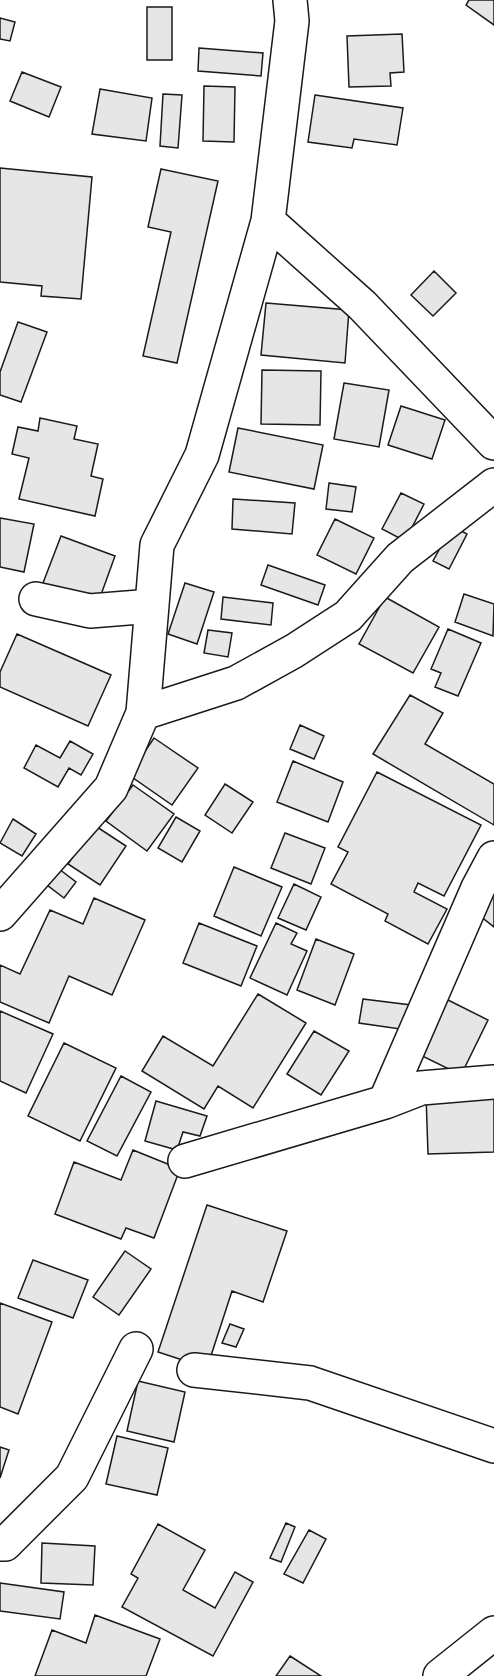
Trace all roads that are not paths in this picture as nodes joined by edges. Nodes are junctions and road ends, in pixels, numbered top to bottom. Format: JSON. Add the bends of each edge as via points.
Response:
{"nodes":[{"id":1,"x":290,"y":0,"type":"edge"},
{"id":2,"x":268,"y":221,"type":"junction"},
{"id":3,"x":494,"y":443,"type":"edge"},
{"id":4,"x":494,"y":485,"type":"edge"},
{"id":5,"x":36,"y":598,"type":"dead end"},
{"id":6,"x":152,"y":606,"type":"junction"},
{"id":7,"x":143,"y":713,"type":"junction"},
{"id":8,"x":494,"y":858,"type":"edge"},
{"id":9,"x":14,"y":877,"type":"edge"},
{"id":10,"x":0,"y":914,"type":"edge"},
{"id":11,"x":494,"y":1082,"type":"edge"},
{"id":12,"x":385,"y":1102,"type":"junction"},
{"id":13,"x":185,"y":1161,"type":"dead end"},
{"id":14,"x":136,"y":1349,"type":"dead end"},
{"id":15,"x":194,"y":1370,"type":"dead end"},
{"id":16,"x":494,"y":1446,"type":"edge"},
{"id":17,"x":0,"y":1544,"type":"edge"},
{"id":18,"x":494,"y":1633,"type":"edge"},
{"id":19,"x":440,"y":1676,"type":"edge"}],
"edges":[{"from":1,"to":2,"type":"street","via":[[292,21]]},
{"from":2,"to":3,"type":"street","via":[[362,305]]},
{"from":2,"to":6,"type":"street","via":[[202,455],[157,545]]},
{"from":4,"to":7,"type":"street","via":[[400,558],[348,616],[236,683]]},
{"from":5,"to":6,"type":"street","via":[[90,611]]},
{"from":6,"to":7,"type":"street"},
{"from":7,"to":9,"type":"street","via":[[111,788]]},
{"from":8,"to":12,"type":"street"},
{"from":9,"to":10,"type":"street"},
{"from":11,"to":12,"type":"street","via":[[421,1088]]},
{"from":12,"to":13,"type":"street"},
{"from":14,"to":17,"type":"street","via":[[72,1478],[5,1544]]},
{"from":15,"to":16,"type":"street","via":[[310,1383]]},
{"from":18,"to":19,"type":"street"}]}
